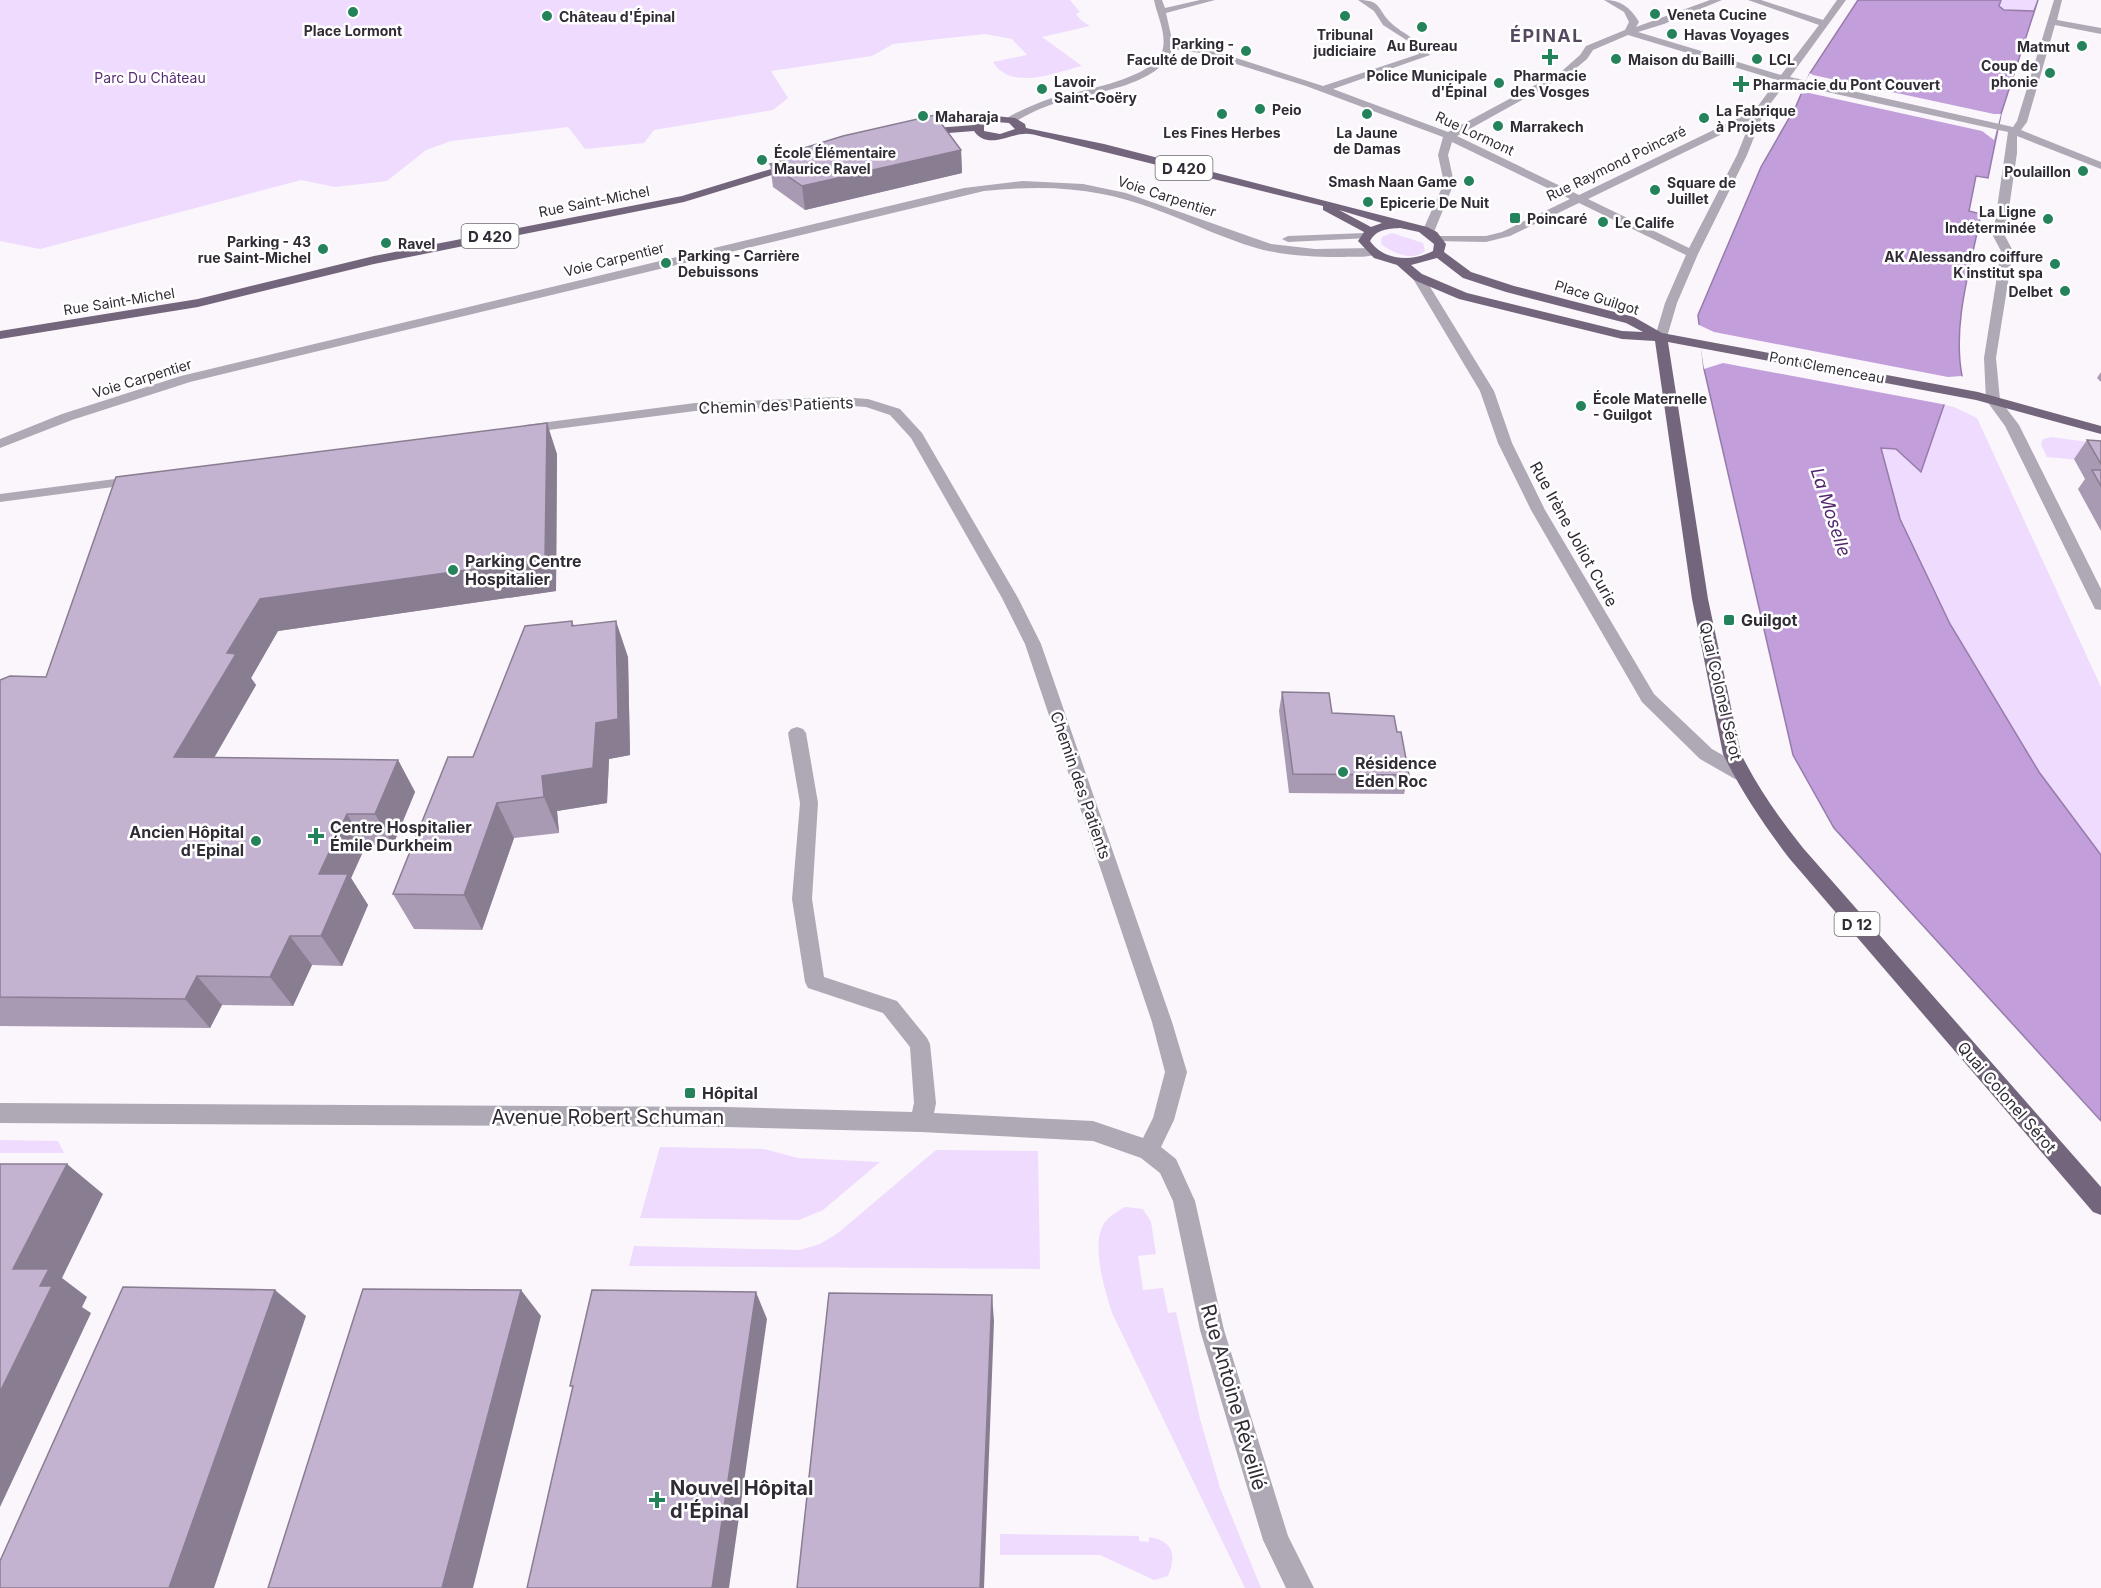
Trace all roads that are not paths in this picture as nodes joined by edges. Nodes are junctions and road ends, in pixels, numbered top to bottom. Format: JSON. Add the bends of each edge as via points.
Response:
{"nodes":[{"id":1,"x":1158,"y":0,"type":"edge"},
{"id":2,"x":1210,"y":0,"type":"edge"},
{"id":3,"x":1362,"y":0,"type":"edge"},
{"id":4,"x":1608,"y":0,"type":"edge"},
{"id":5,"x":1718,"y":0,"type":"edge"},
{"id":6,"x":1752,"y":0,"type":"edge"},
{"id":7,"x":1842,"y":0,"type":"edge"},
{"id":8,"x":2058,"y":0,"type":"edge"},
{"id":9,"x":1160,"y":12,"type":"junction"},
{"id":10,"x":2052,"y":22,"type":"junction"},
{"id":11,"x":1826,"y":24,"type":"junction"},
{"id":12,"x":2101,"y":31,"type":"edge"},
{"id":13,"x":1628,"y":32,"type":"junction"},
{"id":14,"x":1168,"y":46,"type":"junction"},
{"id":15,"x":1783,"y":79,"type":"junction"},
{"id":16,"x":1324,"y":89,"type":"junction"},
{"id":17,"x":1759,"y":112,"type":"junction"},
{"id":18,"x":1011,"y":120,"type":"junction"},
{"id":19,"x":977,"y":128,"type":"junction"},
{"id":20,"x":1020,"y":130,"type":"junction"},
{"id":21,"x":2015,"y":130,"type":"junction"},
{"id":22,"x":912,"y":134,"type":"edge"},
{"id":23,"x":1449,"y":136,"type":"junction"},
{"id":24,"x":2093,"y":150,"type":"dead end"},
{"id":25,"x":2067,"y":151,"type":"junction"},
{"id":26,"x":809,"y":161,"type":"edge"},
{"id":27,"x":2101,"y":166,"type":"edge"},
{"id":28,"x":1578,"y":199,"type":"junction"},
{"id":29,"x":1315,"y":201,"type":"junction"},
{"id":30,"x":1400,"y":225,"type":"junction"},
{"id":31,"x":1432,"y":231,"type":"junction"},
{"id":32,"x":1368,"y":233,"type":"junction"},
{"id":33,"x":1241,"y":237,"type":"junction"},
{"id":34,"x":1373,"y":252,"type":"junction"},
{"id":35,"x":1438,"y":253,"type":"junction"},
{"id":36,"x":1692,"y":254,"type":"junction"},
{"id":37,"x":1400,"y":261,"type":"junction"},
{"id":38,"x":1418,"y":277,"type":"junction"},
{"id":39,"x":0,"y":335,"type":"edge"},
{"id":40,"x":1661,"y":337,"type":"junction"},
{"id":41,"x":1993,"y":400,"type":"junction"},
{"id":42,"x":2101,"y":422,"type":"edge"},
{"id":43,"x":2101,"y":430,"type":"edge"},
{"id":44,"x":506,"y":432,"type":"edge"},
{"id":45,"x":0,"y":444,"type":"edge"},
{"id":46,"x":151,"y":478,"type":"edge"},
{"id":47,"x":0,"y":498,"type":"edge"},
{"id":48,"x":2101,"y":604,"type":"edge"},
{"id":49,"x":797,"y":733,"type":"dead end"},
{"id":50,"x":1741,"y":774,"type":"junction"},
{"id":51,"x":0,"y":1113,"type":"edge"},
{"id":52,"x":921,"y":1122,"type":"junction"},
{"id":53,"x":1148,"y":1150,"type":"junction"},
{"id":54,"x":1184,"y":1202,"type":"joint"},
{"id":55,"x":2101,"y":1204,"type":"edge"},
{"id":56,"x":1300,"y":1588,"type":"edge"}],
"edges":[{"from":1,"to":9,"type":"street"},
{"from":2,"to":9,"type":"street"},
{"from":3,"to":16,"type":"street","via":[[1378,9],[1386,23],[1414,41],[1425,55]]},
{"from":4,"to":13,"type":"street","via":[[1630,13],[1634,22]]},
{"from":5,"to":13,"type":"street"},
{"from":6,"to":11,"type":"street"},
{"from":7,"to":11,"type":"street","number":"D 12"},
{"from":8,"to":10,"type":"street"},
{"from":9,"to":14,"type":"street"},
{"from":10,"to":12,"type":"street"},
{"from":10,"to":21,"type":"street","via":[[2022,122]]},
{"from":11,"to":15,"type":"street","number":"D 12"},
{"from":13,"to":15,"type":"street"},
{"from":13,"to":23,"type":"street","via":[[1589,48],[1566,72]]},
{"from":14,"to":16,"type":"street","name":"Rue Lormont","via":[[1202,50]]},
{"from":14,"to":18,"type":"street","via":[[1162,60],[1152,68],[1053,101]]},
{"from":15,"to":17,"type":"street","name":"Quai Colonel Sérot","number":"D 12"},
{"from":15,"to":21,"type":"street"},
{"from":16,"to":23,"type":"street","name":"Rue Lormont"},
{"from":17,"to":28,"type":"street","name":"Rue Raymond Poincaré"},
{"from":17,"to":36,"type":"street","name":"Quai Colonel Sérot","number":"D 12"},
{"from":18,"to":19,"type":"main road","via":[[988,120]]},
{"from":18,"to":20,"type":"main road","via":[[1021,126]]},
{"from":19,"to":20,"type":"main road","via":[[983,134],[997,137]]},
{"from":19,"to":22,"type":"main road"},
{"from":20,"to":29,"type":"main road","number":"D 420","via":[[1102,146]]},
{"from":21,"to":25,"type":"street"},
{"from":21,"to":41,"type":"street","via":[[1999,236],[2007,251],[1990,358]]},
{"from":23,"to":28,"type":"street","name":"Rue Lormont"},
{"from":23,"to":31,"type":"street","via":[[1443,162],[1449,183]]},
{"from":24,"to":25,"type":"street"},
{"from":25,"to":27,"type":"street"},
{"from":26,"to":39,"type":"main road","name":"Rue Saint-Michel","number":"D 420","via":[[684,199],[374,260],[198,303]]},
{"from":28,"to":31,"type":"street","name":"Rue Raymond Poincaré","via":[[1506,234],[1486,239]]},
{"from":28,"to":36,"type":"street","name":"Rue Lormont"},
{"from":29,"to":30,"type":"main road","number":"D 420","via":[[1361,210]]},
{"from":29,"to":32,"type":"main road","number":"D 420"},
{"from":30,"to":31,"type":"main road"},
{"from":30,"to":32,"type":"main road","via":[[1383,226]]},
{"from":31,"to":35,"type":"main road","via":[[1440,244]]},
{"from":32,"to":33,"type":"street","name":"Voie Carpentier","via":[[1300,239]]},
{"from":32,"to":34,"type":"main road","via":[[1364,241]]},
{"from":33,"to":34,"type":"street","name":"Voie Carpentier","via":[[1280,249]]},
{"from":33,"to":45,"type":"street","name":"Voie Carpentier","via":[[1122,195],[1072,186],[1016,184],[964,190],[186,379],[67,417]]},
{"from":34,"to":37,"type":"main road"},
{"from":35,"to":37,"type":"main road","via":[[1423,260]]},
{"from":35,"to":40,"type":"main road","name":"Place Guilgot","via":[[1467,275],[1630,320]]},
{"from":36,"to":40,"type":"street","name":"Quai Colonel Sérot","number":"D 12"},
{"from":37,"to":38,"type":"main road","name":"Place Guilgot"},
{"from":38,"to":40,"type":"main road","name":"Place Guilgot","via":[[1463,296],[1622,335]]},
{"from":38,"to":50,"type":"street","name":"Rue Irène Joliot Curie","via":[[1487,391],[1505,443],[1538,510],[1647,698],[1706,754]]},
{"from":40,"to":41,"type":"main road","name":"Pont Clemenceau"},
{"from":40,"to":50,"type":"main road","name":"Quai Colonel Sérot","number":"D 12","via":[[1700,599],[1732,754]]},
{"from":41,"to":42,"type":"main road"},
{"from":41,"to":43,"type":"main road"},
{"from":41,"to":48,"type":"street","via":[[2012,425]]},
{"from":44,"to":53,"type":"street","name":"Chemin des Patients","via":[[695,407],[840,401],[868,403],[895,412],[917,436],[1033,644],[1162,1022],[1176,1072],[1163,1120]]},
{"from":46,"to":47,"type":"street"},
{"from":49,"to":52,"type":"street","via":[[809,803],[802,899],[815,982],[890,1007],[920,1044],[925,1103]]},
{"from":50,"to":55,"type":"main road","name":"Quai Colonel Sérot","number":"D 12","via":[[1764,813],[1796,853]]},
{"from":51,"to":52,"type":"street","name":"Avenue Robert Schuman","via":[[726,1117]]},
{"from":52,"to":53,"type":"street","name":"Avenue Robert Schuman","via":[[1093,1131]]},
{"from":53,"to":54,"type":"street","name":"Avenue Robert Schuman","via":[[1168,1166]]},
{"from":54,"to":56,"type":"street","name":"Rue Antoine Réveillé","via":[[1212,1330],[1276,1540]]}]}
